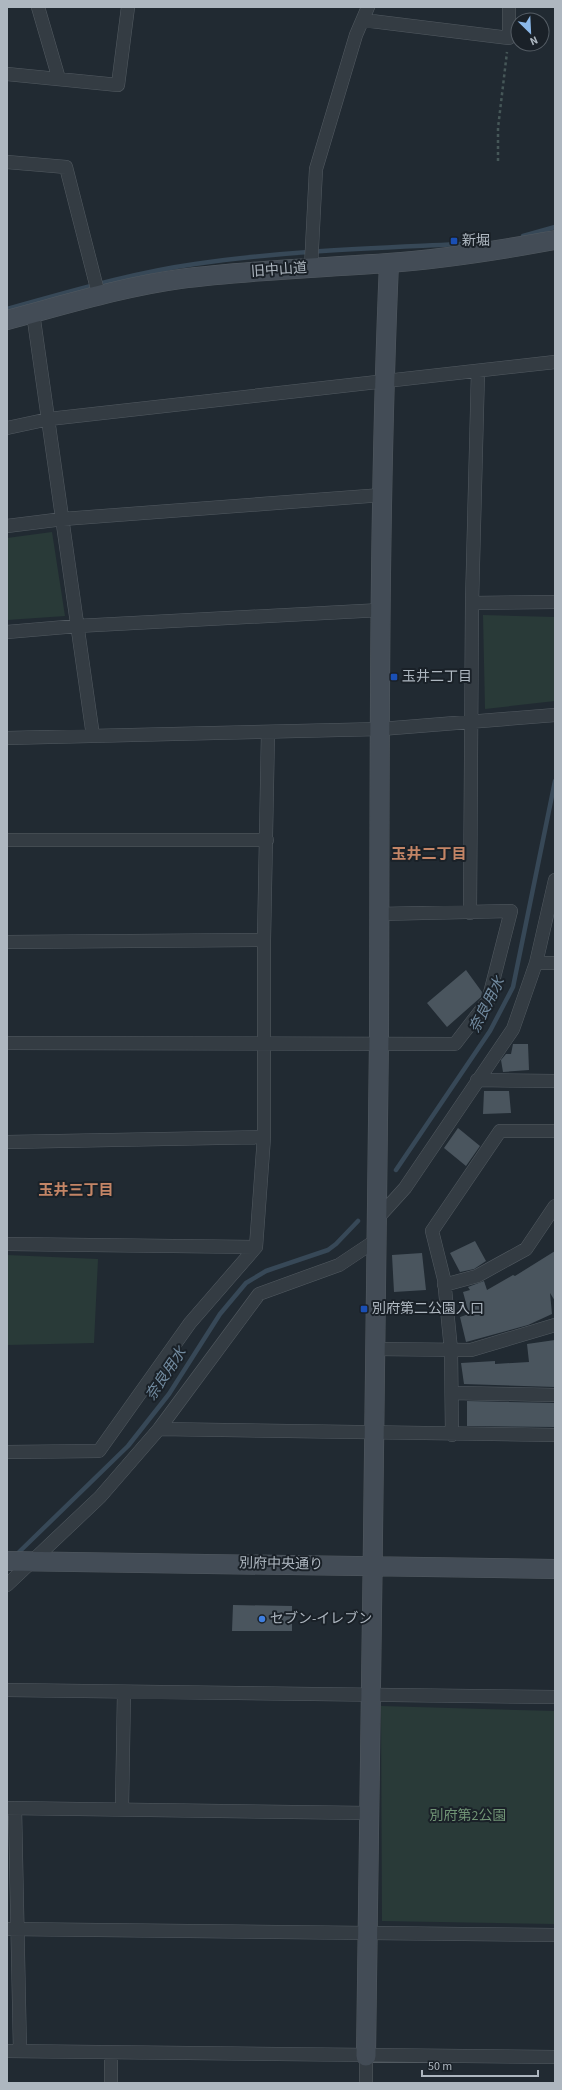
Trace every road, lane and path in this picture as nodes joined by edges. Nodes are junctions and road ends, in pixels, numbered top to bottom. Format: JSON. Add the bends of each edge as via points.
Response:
{"nodes":[{"id":1,"x":38,"y":7,"type":"edge"},
{"id":2,"x":128,"y":7,"type":"edge"},
{"id":3,"x":368,"y":7,"type":"edge"},
{"id":4,"x":509,"y":7,"type":"edge"},
{"id":5,"x":362,"y":20,"type":"junction"},
{"id":6,"x":509,"y":38,"type":"junction"},
{"id":7,"x":7,"y":74,"type":"edge"},
{"id":8,"x":59,"y":79,"type":"junction"},
{"id":9,"x":7,"y":162,"type":"edge"},
{"id":10,"x":498,"y":162,"type":"dead end"},
{"id":11,"x":555,"y":240,"type":"edge"},
{"id":12,"x":389,"y":263,"type":"junction"},
{"id":13,"x":311,"y":268,"type":"junction"},
{"id":14,"x":99,"y":296,"type":"junction"},
{"id":15,"x":33,"y":313,"type":"junction"},
{"id":16,"x":7,"y":320,"type":"edge"},
{"id":17,"x":555,"y":362,"type":"edge"},
{"id":18,"x":478,"y":371,"type":"junction"},
{"id":19,"x":384,"y":382,"type":"junction"},
{"id":20,"x":49,"y":419,"type":"junction"},
{"id":21,"x":7,"y":428,"type":"edge"},
{"id":22,"x":382,"y":495,"type":"junction"},
{"id":23,"x":63,"y":519,"type":"junction"},
{"id":24,"x":7,"y":526,"type":"edge"},
{"id":25,"x":555,"y":602,"type":"edge"},
{"id":26,"x":472,"y":603,"type":"junction"},
{"id":27,"x":381,"y":610,"type":"junction"},
{"id":28,"x":77,"y":626,"type":"junction"},
{"id":29,"x":7,"y":632,"type":"edge"},
{"id":30,"x":555,"y":715,"type":"edge"},
{"id":31,"x":471,"y":723,"type":"junction"},
{"id":32,"x":381,"y":729,"type":"junction"},
{"id":33,"x":268,"y":732,"type":"junction"},
{"id":34,"x":93,"y":736,"type":"junction"},
{"id":35,"x":7,"y":738,"type":"edge"},
{"id":36,"x":7,"y":840,"type":"edge"},
{"id":37,"x":267,"y":840,"type":"junction"},
{"id":38,"x":555,"y":880,"type":"edge"},
{"id":39,"x":470,"y":913,"type":"junction"},
{"id":40,"x":379,"y":914,"type":"junction"},
{"id":41,"x":264,"y":940,"type":"junction"},
{"id":42,"x":7,"y":942,"type":"edge"},
{"id":43,"x":536,"y":963,"type":"junction"},
{"id":44,"x":555,"y":963,"type":"edge"},
{"id":45,"x":7,"y":1043,"type":"edge"},
{"id":46,"x":264,"y":1043,"type":"junction"},
{"id":47,"x":378,"y":1044,"type":"junction"},
{"id":48,"x":477,"y":1080,"type":"junction"},
{"id":49,"x":555,"y":1081,"type":"edge"},
{"id":50,"x":555,"y":1131,"type":"edge"},
{"id":51,"x":264,"y":1137,"type":"junction"},
{"id":52,"x":7,"y":1142,"type":"edge"},
{"id":53,"x":555,"y":1206,"type":"edge"},
{"id":54,"x":376,"y":1220,"type":"junction"},
{"id":55,"x":375,"y":1241,"type":"junction"},
{"id":56,"x":7,"y":1244,"type":"edge"},
{"id":57,"x":256,"y":1247,"type":"junction"},
{"id":58,"x":444,"y":1285,"type":"junction"},
{"id":59,"x":555,"y":1325,"type":"edge"},
{"id":60,"x":374,"y":1349,"type":"junction"},
{"id":61,"x":452,"y":1350,"type":"junction"},
{"id":62,"x":452,"y":1394,"type":"junction"},
{"id":63,"x":555,"y":1395,"type":"edge"},
{"id":64,"x":159,"y":1429,"type":"junction"},
{"id":65,"x":374,"y":1434,"type":"junction"},
{"id":66,"x":452,"y":1435,"type":"junction"},
{"id":67,"x":555,"y":1435,"type":"edge"},
{"id":68,"x":7,"y":1452,"type":"edge"},
{"id":69,"x":21,"y":1561,"type":"edge"},
{"id":70,"x":372,"y":1566,"type":"junction"},
{"id":71,"x":555,"y":1568,"type":"edge"},
{"id":72,"x":7,"y":1585,"type":"edge"},
{"id":73,"x":7,"y":1690,"type":"edge"},
{"id":74,"x":124,"y":1692,"type":"junction"},
{"id":75,"x":371,"y":1694,"type":"junction"},
{"id":76,"x":555,"y":1697,"type":"edge"},
{"id":77,"x":11,"y":1808,"type":"edge"},
{"id":78,"x":122,"y":1808,"type":"junction"},
{"id":79,"x":369,"y":1813,"type":"junction"},
{"id":80,"x":11,"y":1929,"type":"edge"},
{"id":81,"x":368,"y":1933,"type":"junction"},
{"id":82,"x":555,"y":1935,"type":"edge"},
{"id":83,"x":13,"y":2051,"type":"edge"},
{"id":84,"x":111,"y":2052,"type":"junction"},
{"id":85,"x":366,"y":2056,"type":"junction"},
{"id":86,"x":555,"y":2057,"type":"edge"},
{"id":87,"x":111,"y":2083,"type":"edge"},
{"id":88,"x":366,"y":2083,"type":"edge"}],
"edges":[{"from":1,"to":8,"type":"street"},
{"from":2,"to":8,"type":"street","via":[[118,85]]},
{"from":3,"to":5,"type":"street"},
{"from":4,"to":6,"type":"street"},
{"from":5,"to":6,"type":"street"},
{"from":5,"to":13,"type":"street","via":[[316,169]]},
{"from":6,"to":10,"type":"path","via":[[498,128]]},
{"from":7,"to":8,"type":"street"},
{"from":9,"to":14,"type":"street","via":[[66,168]]},
{"from":11,"to":12,"type":"street","name":"旧中山道"},
{"from":12,"to":13,"type":"street","name":"旧中山道"},
{"from":12,"to":19,"type":"street"},
{"from":13,"to":14,"type":"street","name":"旧中山道","via":[[178,279]]},
{"from":14,"to":15,"type":"street","name":"旧中山道"},
{"from":15,"to":16,"type":"street","name":"旧中山道"},
{"from":15,"to":20,"type":"street"},
{"from":17,"to":18,"type":"street"},
{"from":18,"to":19,"type":"street"},
{"from":18,"to":26,"type":"street"},
{"from":19,"to":20,"type":"street"},
{"from":19,"to":22,"type":"street"},
{"from":20,"to":21,"type":"street"},
{"from":20,"to":23,"type":"street"},
{"from":22,"to":23,"type":"street"},
{"from":22,"to":27,"type":"street"},
{"from":23,"to":24,"type":"street"},
{"from":23,"to":28,"type":"street"},
{"from":25,"to":26,"type":"street"},
{"from":26,"to":31,"type":"street"},
{"from":27,"to":28,"type":"street"},
{"from":27,"to":32,"type":"street"},
{"from":28,"to":29,"type":"street"},
{"from":28,"to":34,"type":"street"},
{"from":30,"to":31,"type":"street"},
{"from":31,"to":32,"type":"street"},
{"from":31,"to":39,"type":"street"},
{"from":32,"to":33,"type":"street"},
{"from":32,"to":40,"type":"street"},
{"from":33,"to":34,"type":"street"},
{"from":33,"to":37,"type":"street"},
{"from":34,"to":35,"type":"street"},
{"from":36,"to":37,"type":"street"},
{"from":37,"to":41,"type":"street"},
{"from":38,"to":43,"type":"street"},
{"from":39,"to":40,"type":"street"},
{"from":39,"to":47,"type":"street","via":[[511,911],[488,1001],[455,1044]]},
{"from":40,"to":47,"type":"street"},
{"from":41,"to":42,"type":"street"},
{"from":41,"to":46,"type":"street"},
{"from":43,"to":44,"type":"street"},
{"from":43,"to":48,"type":"street","via":[[513,1029]]},
{"from":45,"to":46,"type":"street"},
{"from":46,"to":47,"type":"street"},
{"from":46,"to":51,"type":"street"},
{"from":47,"to":54,"type":"street"},
{"from":48,"to":49,"type":"street"},
{"from":48,"to":54,"type":"street","via":[[405,1188]]},
{"from":50,"to":58,"type":"street","via":[[500,1131],[432,1231]]},
{"from":51,"to":52,"type":"street"},
{"from":51,"to":57,"type":"street"},
{"from":53,"to":58,"type":"street","via":[[526,1249],[477,1276]]},
{"from":54,"to":55,"type":"street"},
{"from":55,"to":60,"type":"street"},
{"from":55,"to":64,"type":"street","via":[[339,1265],[259,1294]]},
{"from":56,"to":57,"type":"street"},
{"from":57,"to":68,"type":"street","via":[[190,1323],[100,1451]]},
{"from":58,"to":61,"type":"street"},
{"from":59,"to":61,"type":"street","via":[[471,1350]]},
{"from":60,"to":61,"type":"street"},
{"from":60,"to":65,"type":"street"},
{"from":61,"to":62,"type":"street"},
{"from":62,"to":63,"type":"street"},
{"from":62,"to":66,"type":"street"},
{"from":64,"to":65,"type":"street"},
{"from":64,"to":69,"type":"street","via":[[100,1497]]},
{"from":65,"to":66,"type":"street"},
{"from":65,"to":70,"type":"street"},
{"from":66,"to":67,"type":"street"},
{"from":69,"to":70,"type":"street","name":"別府中央通り"},
{"from":69,"to":72,"type":"street"},
{"from":70,"to":71,"type":"street","name":"別府中央通り"},
{"from":70,"to":75,"type":"street"},
{"from":73,"to":74,"type":"street"},
{"from":74,"to":75,"type":"street"},
{"from":74,"to":78,"type":"street"},
{"from":75,"to":76,"type":"street"},
{"from":75,"to":79,"type":"street"},
{"from":77,"to":78,"type":"street"},
{"from":77,"to":80,"type":"street"},
{"from":78,"to":79,"type":"street"},
{"from":79,"to":81,"type":"street"},
{"from":80,"to":81,"type":"street"},
{"from":80,"to":83,"type":"street"},
{"from":81,"to":82,"type":"street"},
{"from":81,"to":85,"type":"street"},
{"from":83,"to":84,"type":"street"},
{"from":84,"to":85,"type":"street"},
{"from":84,"to":87,"type":"street"},
{"from":85,"to":86,"type":"street"},
{"from":85,"to":88,"type":"street"}]}
